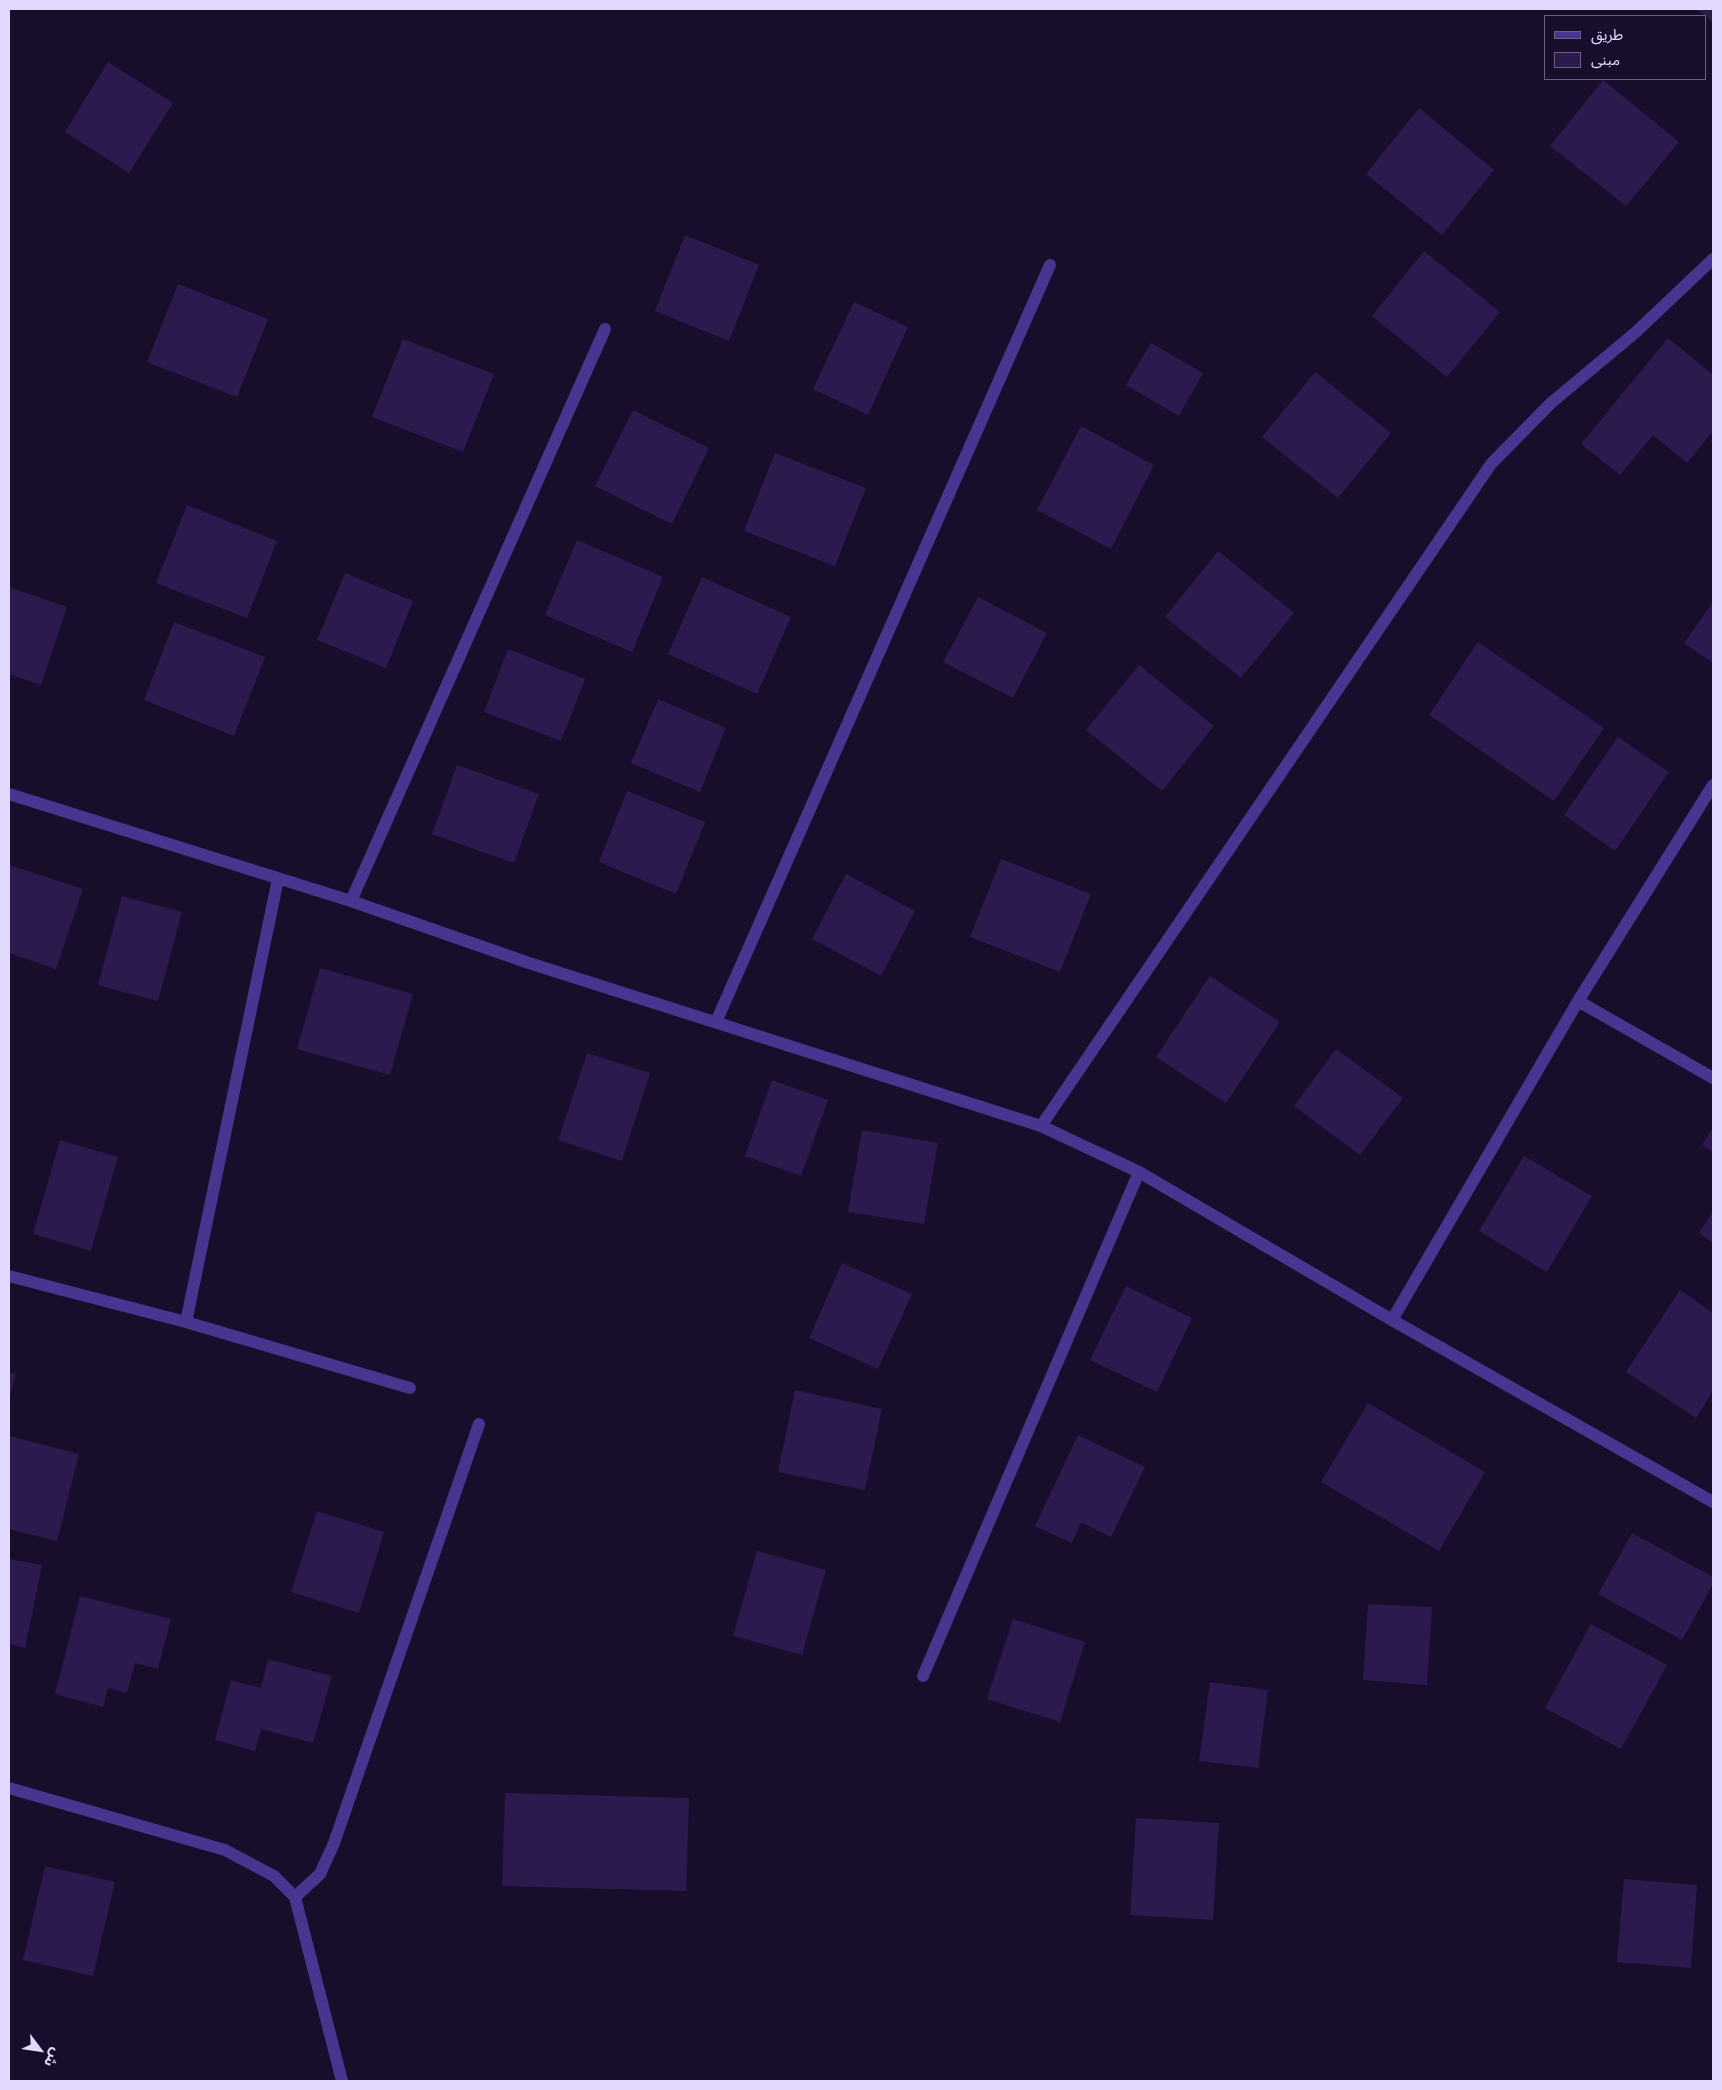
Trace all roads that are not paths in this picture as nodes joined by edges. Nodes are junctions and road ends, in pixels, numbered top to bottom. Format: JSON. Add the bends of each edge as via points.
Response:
{"nodes":[{"id":1,"x":1713,"y":259,"type":"edge"},
{"id":2,"x":1050,"y":265,"type":"dead end"},
{"id":3,"x":605,"y":329,"type":"dead end"},
{"id":4,"x":1713,"y":785,"type":"edge"},
{"id":5,"x":9,"y":794,"type":"edge"},
{"id":6,"x":278,"y":879,"type":"junction"},
{"id":7,"x":351,"y":901,"type":"junction"},
{"id":8,"x":1578,"y":1001,"type":"junction"},
{"id":9,"x":716,"y":1022,"type":"junction"},
{"id":10,"x":1713,"y":1078,"type":"edge"},
{"id":11,"x":1041,"y":1126,"type":"junction"},
{"id":12,"x":1139,"y":1172,"type":"junction"},
{"id":13,"x":9,"y":1276,"type":"edge"},
{"id":14,"x":1392,"y":1320,"type":"junction"},
{"id":15,"x":186,"y":1322,"type":"junction"},
{"id":16,"x":410,"y":1388,"type":"dead end"},
{"id":17,"x":479,"y":1424,"type":"dead end"},
{"id":18,"x":1713,"y":1502,"type":"edge"},
{"id":19,"x":923,"y":1676,"type":"dead end"},
{"id":20,"x":9,"y":1788,"type":"edge"},
{"id":21,"x":296,"y":1897,"type":"junction"},
{"id":22,"x":342,"y":2081,"type":"edge"}],
"edges":[{"from":1,"to":11,"type":"street","via":[[1636,332],[1551,403],[1491,464]]},
{"from":2,"to":9,"type":"street"},
{"from":3,"to":7,"type":"street"},
{"from":4,"to":8,"type":"street"},
{"from":5,"to":6,"type":"street"},
{"from":6,"to":7,"type":"street"},
{"from":6,"to":15,"type":"street"},
{"from":7,"to":9,"type":"street","via":[[529,963]]},
{"from":8,"to":10,"type":"street"},
{"from":8,"to":14,"type":"street"},
{"from":9,"to":11,"type":"street"},
{"from":11,"to":12,"type":"street"},
{"from":12,"to":14,"type":"street"},
{"from":12,"to":19,"type":"street"},
{"from":13,"to":15,"type":"street"},
{"from":14,"to":18,"type":"street"},
{"from":15,"to":16,"type":"street"},
{"from":17,"to":21,"type":"street","via":[[334,1844],[320,1874]]},
{"from":20,"to":21,"type":"street","via":[[225,1850],[274,1876]]},
{"from":21,"to":22,"type":"street"}]}
